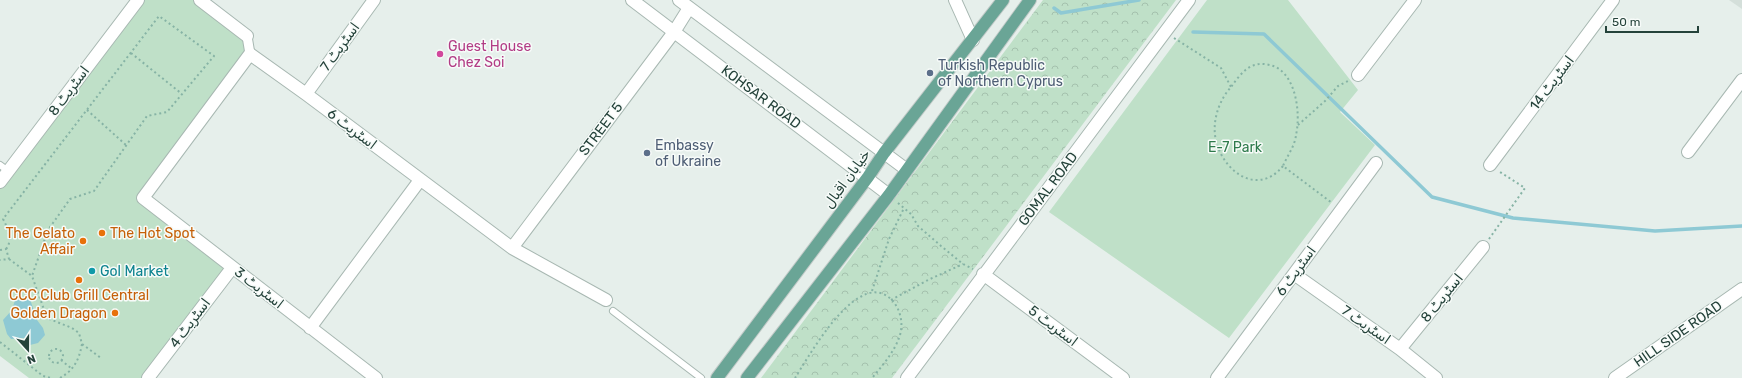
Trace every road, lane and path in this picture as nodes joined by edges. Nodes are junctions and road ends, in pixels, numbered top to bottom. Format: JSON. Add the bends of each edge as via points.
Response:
{"nodes":[{"id":1,"x":138,"y":0,"type":"edge"},
{"id":2,"x":200,"y":0,"type":"edge"},
{"id":3,"x":374,"y":0,"type":"edge"},
{"id":4,"x":632,"y":0,"type":"edge"},
{"id":5,"x":679,"y":0,"type":"edge"},
{"id":6,"x":955,"y":0,"type":"edge"},
{"id":7,"x":1003,"y":0,"type":"edge"},
{"id":8,"x":1030,"y":0,"type":"edge"},
{"id":9,"x":1189,"y":0,"type":"edge"},
{"id":10,"x":1415,"y":0,"type":"edge"},
{"id":11,"x":1613,"y":0,"type":"edge"},
{"id":12,"x":689,"y":8,"type":"junction"},
{"id":13,"x":674,"y":32,"type":"junction"},
{"id":14,"x":1165,"y":32,"type":"junction"},
{"id":15,"x":247,"y":36,"type":"joint"},
{"id":16,"x":973,"y":40,"type":"junction"},
{"id":17,"x":131,"y":53,"type":"junction"},
{"id":18,"x":250,"y":54,"type":"junction"},
{"id":19,"x":1358,"y":75,"type":"dead end"},
{"id":20,"x":1742,"y":80,"type":"edge"},
{"id":21,"x":1338,"y":86,"type":"dead end"},
{"id":22,"x":1231,"y":87,"type":"junction"},
{"id":23,"x":182,"y":94,"type":"junction"},
{"id":24,"x":306,"y":94,"type":"junction"},
{"id":25,"x":88,"y":110,"type":"junction"},
{"id":26,"x":1298,"y":125,"type":"junction"},
{"id":27,"x":126,"y":145,"type":"junction"},
{"id":28,"x":1688,"y":152,"type":"dead end"},
{"id":29,"x":884,"y":153,"type":"junction"},
{"id":30,"x":1376,"y":163,"type":"dead end"},
{"id":31,"x":1490,"y":165,"type":"joint"},
{"id":32,"x":1283,"y":166,"type":"junction"},
{"id":33,"x":4,"y":168,"type":"edge"},
{"id":34,"x":907,"y":170,"type":"junction"},
{"id":35,"x":868,"y":177,"type":"junction"},
{"id":36,"x":420,"y":180,"type":"junction"},
{"id":37,"x":0,"y":182,"type":"edge"},
{"id":38,"x":890,"y":194,"type":"junction"},
{"id":39,"x":904,"y":208,"type":"junction"},
{"id":40,"x":1341,"y":209,"type":"junction"},
{"id":41,"x":1483,"y":247,"type":"joint"},
{"id":42,"x":512,"y":248,"type":"junction"},
{"id":43,"x":0,"y":250,"type":"edge"},
{"id":44,"x":6,"y":250,"type":"junction"},
{"id":45,"x":9,"y":259,"type":"junction"},
{"id":46,"x":0,"y":260,"type":"edge"},
{"id":47,"x":963,"y":264,"type":"junction"},
{"id":48,"x":232,"y":268,"type":"junction"},
{"id":49,"x":983,"y":274,"type":"junction"},
{"id":50,"x":1294,"y":274,"type":"junction"},
{"id":51,"x":32,"y":276,"type":"junction"},
{"id":52,"x":1742,"y":289,"type":"edge"},
{"id":53,"x":871,"y":292,"type":"junction"},
{"id":54,"x":606,"y":300,"type":"dead end"},
{"id":55,"x":891,"y":300,"type":"junction"},
{"id":56,"x":613,"y":311,"type":"dead end"},
{"id":57,"x":310,"y":328,"type":"junction"},
{"id":58,"x":0,"y":342,"type":"edge"},
{"id":59,"x":82,"y":344,"type":"junction"},
{"id":60,"x":1400,"y":349,"type":"junction"},
{"id":61,"x":101,"y":358,"type":"dead end"},
{"id":62,"x":62,"y":360,"type":"junction"},
{"id":63,"x":72,"y":369,"type":"junction"},
{"id":64,"x":1116,"y":376,"type":"edge"},
{"id":65,"x":51,"y":378,"type":"edge"},
{"id":66,"x":60,"y":378,"type":"edge"},
{"id":67,"x":148,"y":378,"type":"edge"},
{"id":68,"x":376,"y":378,"type":"edge"},
{"id":69,"x":701,"y":378,"type":"edge"},
{"id":70,"x":717,"y":378,"type":"edge"},
{"id":71,"x":747,"y":378,"type":"edge"},
{"id":72,"x":794,"y":378,"type":"edge"},
{"id":73,"x":872,"y":378,"type":"edge"},
{"id":74,"x":907,"y":378,"type":"edge"},
{"id":75,"x":1217,"y":378,"type":"edge"},
{"id":76,"x":1436,"y":378,"type":"edge"},
{"id":77,"x":1615,"y":378,"type":"edge"}],
"edges":[{"from":1,"to":33,"type":"street","name":"اسٹریٹ 8"},
{"from":2,"to":15,"type":"street"},
{"from":3,"to":24,"type":"street","name":"اسٹریٹ 7"},
{"from":4,"to":13,"type":"street","name":"KOHSAR ROAD"},
{"from":5,"to":12,"type":"street","name":"KOHSAR ROAD"},
{"from":6,"to":16,"type":"street"},
{"from":7,"to":16,"type":"main road","name":"خیابان اقبال"},
{"from":8,"to":34,"type":"main road"},
{"from":9,"to":14,"type":"street","name":"GOMAL ROAD"},
{"from":10,"to":19,"type":"street"},
{"from":11,"to":31,"type":"street","name":"اسٹریٹ 14"},
{"from":12,"to":13,"type":"street","name":"STREET 5"},
{"from":12,"to":29,"type":"street","name":"KOHSAR ROAD"},
{"from":13,"to":35,"type":"street","name":"KOHSAR ROAD"},
{"from":13,"to":42,"type":"street","name":"STREET 5"},
{"from":14,"to":22,"type":"path","via":[[1221,68]]},
{"from":14,"to":49,"type":"street","name":"GOMAL ROAD"},
{"from":15,"to":18,"type":"street"},
{"from":16,"to":29,"type":"main road","name":"خیابان اقبال"},
{"from":17,"to":23,"type":"path"},
{"from":17,"to":23,"type":"path","via":[[160,16],[214,56]]},
{"from":17,"to":25,"type":"path"},
{"from":18,"to":24,"type":"street","name":"اسٹریٹ 6"},
{"from":18,"to":48,"type":"street","name":"اسٹریٹ 3","via":[[142,198]]},
{"from":20,"to":28,"type":"street"},
{"from":21,"to":26,"type":"path"},
{"from":22,"to":26,"type":"path","via":[[1255,64],[1283,70],[1293,88]]},
{"from":22,"to":32,"type":"path","via":[[1222,100],[1215,127],[1216,141],[1227,161],[1242,177],[1255,180],[1271,176]]},
{"from":23,"to":27,"type":"path","via":[[167,112],[147,116]]},
{"from":24,"to":36,"type":"street","name":"اسٹریٹ 6"},
{"from":25,"to":27,"type":"path"},
{"from":25,"to":44,"type":"path","via":[[3,219],[9,232],[9,246]]},
{"from":26,"to":32,"type":"path","via":[[1296,137]]},
{"from":27,"to":51,"type":"path","via":[[94,190],[70,199],[48,230]]},
{"from":29,"to":34,"type":"street","name":"KOHSAR ROAD"},
{"from":29,"to":35,"type":"main road","name":"خیابان اقبال"},
{"from":30,"to":40,"type":"street","name":"اسٹریٹ 6"},
{"from":31,"to":41,"type":"path","via":[[1525,188]]},
{"from":32,"to":40,"type":"path"},
{"from":33,"to":37,"type":"street","name":"اسٹریٹ 8"},
{"from":34,"to":38,"type":"main road"},
{"from":35,"to":38,"type":"street","name":"KOHSAR ROAD"},
{"from":35,"to":70,"type":"main road","name":"خیابان اقبال"},
{"from":36,"to":42,"type":"street","name":"اسٹریٹ 6"},
{"from":36,"to":57,"type":"street"},
{"from":38,"to":39,"type":"path"},
{"from":38,"to":71,"type":"main road"},
{"from":39,"to":47,"type":"path","via":[[918,226]]},
{"from":39,"to":53,"type":"path","via":[[889,239]]},
{"from":40,"to":50,"type":"street","name":"اسٹریٹ 6"},
{"from":41,"to":60,"type":"street","name":"اسٹریٹ 8"},
{"from":42,"to":54,"type":"street","name":"اسٹریٹ 6"},
{"from":43,"to":44,"type":"path"},
{"from":44,"to":45,"type":"path"},
{"from":45,"to":46,"type":"path"},
{"from":45,"to":51,"type":"path"},
{"from":47,"to":49,"type":"path"},
{"from":47,"to":55,"type":"path"},
{"from":48,"to":57,"type":"street","name":"اسٹریٹ 3"},
{"from":48,"to":67,"type":"street","name":"اسٹریٹ 4"},
{"from":49,"to":64,"type":"street","name":"اسٹریٹ 5"},
{"from":49,"to":74,"type":"street","name":"GOMAL ROAD"},
{"from":50,"to":60,"type":"street","name":"اسٹریٹ 7"},
{"from":50,"to":75,"type":"street","name":"اسٹریٹ 6"},
{"from":51,"to":59,"type":"path","via":[[47,318],[79,333]]},
{"from":52,"to":77,"type":"street","name":"HILL SIDE ROAD"},
{"from":53,"to":55,"type":"path","via":[[881,292]]},
{"from":53,"to":72,"type":"path","via":[[850,303],[818,342]]},
{"from":55,"to":73,"type":"path","via":[[900,316],[901,332],[896,345]]},
{"from":56,"to":69,"type":"lane"},
{"from":57,"to":68,"type":"street","name":"اسٹریٹ 3"},
{"from":58,"to":65,"type":"path","via":[[43,376]]},
{"from":59,"to":61,"type":"path"},
{"from":59,"to":63,"type":"path","via":[[79,358]]},
{"from":60,"to":76,"type":"street","name":"اسٹریٹ 7"},
{"from":62,"to":62,"type":"path","via":[[63,354],[60,350],[50,352],[51,361],[55,363]]},
{"from":62,"to":63,"type":"path"},
{"from":63,"to":66,"type":"path"}]}
